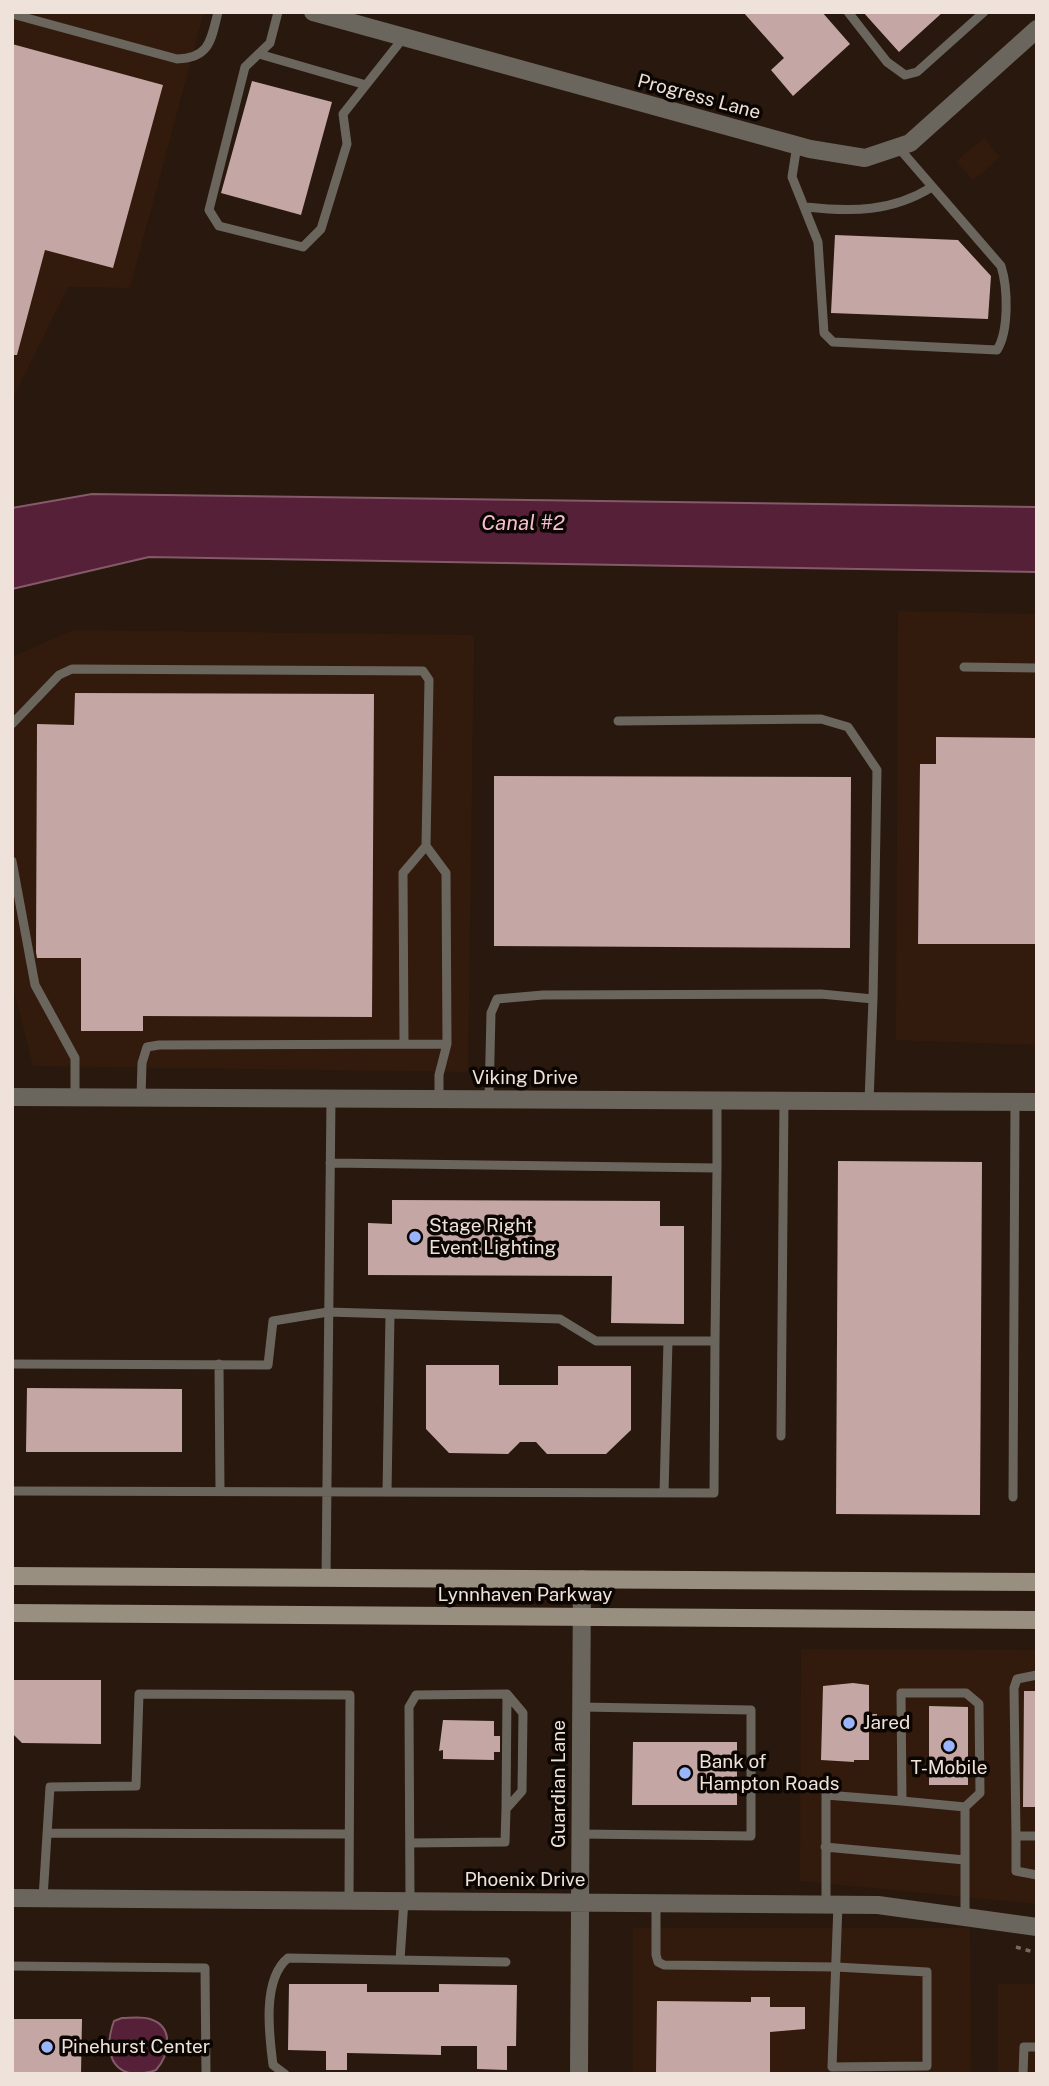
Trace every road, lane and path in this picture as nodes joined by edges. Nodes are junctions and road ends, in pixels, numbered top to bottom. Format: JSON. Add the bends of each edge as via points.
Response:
{"nodes":[{"id":1,"x":218,"y":12,"type":"edge"},
{"id":2,"x":278,"y":12,"type":"edge"},
{"id":3,"x":313,"y":12,"type":"edge"},
{"id":4,"x":848,"y":12,"type":"edge"},
{"id":5,"x":984,"y":12,"type":"edge"},
{"id":6,"x":12,"y":14,"type":"edge"},
{"id":7,"x":1037,"y":29,"type":"edge"},
{"id":8,"x":404,"y":37,"type":"junction"},
{"id":9,"x":259,"y":54,"type":"junction"},
{"id":10,"x":366,"y":85,"type":"junction"},
{"id":11,"x":797,"y":145,"type":"junction"},
{"id":12,"x":898,"y":147,"type":"junction"},
{"id":13,"x":932,"y":187,"type":"junction"},
{"id":14,"x":806,"y":207,"type":"junction"},
{"id":15,"x":964,"y":667,"type":"dead end"},
{"id":16,"x":1037,"y":668,"type":"edge"},
{"id":17,"x":618,"y":720,"type":"dead end"},
{"id":18,"x":12,"y":724,"type":"edge"},
{"id":19,"x":426,"y":846,"type":"junction"},
{"id":20,"x":12,"y":861,"type":"edge"},
{"id":21,"x":873,"y":999,"type":"junction"},
{"id":22,"x":404,"y":1043,"type":"junction"},
{"id":23,"x":447,"y":1044,"type":"junction"},
{"id":24,"x":12,"y":1097,"type":"edge"},
{"id":25,"x":75,"y":1097,"type":"junction"},
{"id":26,"x":141,"y":1097,"type":"junction"},
{"id":27,"x":331,"y":1098,"type":"junction"},
{"id":28,"x":439,"y":1099,"type":"junction"},
{"id":29,"x":489,"y":1099,"type":"junction"},
{"id":30,"x":717,"y":1100,"type":"junction"},
{"id":31,"x":784,"y":1100,"type":"junction"},
{"id":32,"x":869,"y":1101,"type":"junction"},
{"id":33,"x":1015,"y":1102,"type":"junction"},
{"id":34,"x":1037,"y":1102,"type":"edge"},
{"id":35,"x":330,"y":1163,"type":"junction"},
{"id":36,"x":717,"y":1168,"type":"junction"},
{"id":37,"x":328,"y":1312,"type":"junction"},
{"id":38,"x":390,"y":1314,"type":"junction"},
{"id":39,"x":668,"y":1341,"type":"junction"},
{"id":40,"x":715,"y":1341,"type":"junction"},
{"id":41,"x":12,"y":1364,"type":"edge"},
{"id":42,"x":219,"y":1364,"type":"junction"},
{"id":43,"x":781,"y":1436,"type":"dead end"},
{"id":44,"x":12,"y":1491,"type":"edge"},
{"id":45,"x":219,"y":1491,"type":"junction"},
{"id":46,"x":327,"y":1492,"type":"junction"},
{"id":47,"x":387,"y":1492,"type":"junction"},
{"id":48,"x":664,"y":1493,"type":"junction"},
{"id":49,"x":1013,"y":1497,"type":"dead end"},
{"id":50,"x":12,"y":1576,"type":"edge"},
{"id":51,"x":326,"y":1578,"type":"junction"},
{"id":52,"x":582,"y":1579,"type":"junction"},
{"id":53,"x":1037,"y":1582,"type":"edge"},
{"id":54,"x":12,"y":1613,"type":"edge"},
{"id":55,"x":581,"y":1616,"type":"junction"},
{"id":56,"x":1037,"y":1620,"type":"edge"},
{"id":57,"x":1037,"y":1675,"type":"edge"},
{"id":58,"x":507,"y":1694,"type":"junction"},
{"id":59,"x":581,"y":1707,"type":"junction"},
{"id":60,"x":902,"y":1801,"type":"junction"},
{"id":61,"x":965,"y":1807,"type":"junction"},
{"id":62,"x":506,"y":1810,"type":"junction"},
{"id":63,"x":47,"y":1833,"type":"junction"},
{"id":64,"x":349,"y":1834,"type":"junction"},
{"id":65,"x":580,"y":1834,"type":"junction"},
{"id":66,"x":1016,"y":1836,"type":"junction"},
{"id":67,"x":1037,"y":1836,"type":"edge"},
{"id":68,"x":410,"y":1843,"type":"junction"},
{"id":69,"x":825,"y":1847,"type":"junction"},
{"id":70,"x":965,"y":1860,"type":"junction"},
{"id":71,"x":1037,"y":1875,"type":"edge"},
{"id":72,"x":12,"y":1898,"type":"edge"},
{"id":73,"x":43,"y":1898,"type":"junction"},
{"id":74,"x":349,"y":1900,"type":"junction"},
{"id":75,"x":407,"y":1900,"type":"junction"},
{"id":76,"x":580,"y":1901,"type":"junction"},
{"id":77,"x":656,"y":1902,"type":"junction"},
{"id":78,"x":832,"y":1904,"type":"junction"},
{"id":79,"x":965,"y":1915,"type":"junction"},
{"id":80,"x":1037,"y":1927,"type":"edge"},
{"id":81,"x":1016,"y":1947,"type":"dead end"},
{"id":82,"x":1037,"y":1953,"type":"edge"},
{"id":83,"x":400,"y":1960,"type":"junction"},
{"id":84,"x":506,"y":1962,"type":"dead end"},
{"id":85,"x":12,"y":1966,"type":"edge"},
{"id":86,"x":836,"y":1967,"type":"junction"},
{"id":87,"x":1037,"y":2047,"type":"edge"},
{"id":88,"x":206,"y":2074,"type":"edge"},
{"id":89,"x":285,"y":2074,"type":"edge"},
{"id":90,"x":579,"y":2074,"type":"edge"},
{"id":91,"x":1023,"y":2074,"type":"edge"}],
"edges":[{"from":1,"to":6,"type":"lane","via":[[212,39],[194,59],[177,59]]},
{"from":2,"to":9,"type":"lane","via":[[270,43]]},
{"from":3,"to":8,"type":"street","name":"Progress Lane"},
{"from":4,"to":5,"type":"lane","via":[[887,62],[905,75],[917,72]]},
{"from":7,"to":12,"type":"street","name":"Progress Lane","via":[[910,143]]},
{"from":8,"to":10,"type":"lane"},
{"from":8,"to":11,"type":"street","name":"Progress Lane"},
{"from":9,"to":10,"type":"lane"},
{"from":9,"to":10,"type":"lane","via":[[246,67],[209,210],[219,226],[303,247],[321,229],[346,144],[343,114]]},
{"from":11,"to":12,"type":"street","name":"Progress Lane","via":[[865,158]]},
{"from":11,"to":14,"type":"lane","via":[[792,177]]},
{"from":12,"to":13,"type":"lane"},
{"from":13,"to":14,"type":"lane","via":[[885,208],[837,211]]},
{"from":13,"to":14,"type":"lane","via":[[1001,267],[1003,340],[997,350],[833,342],[824,333],[818,242]]},
{"from":15,"to":16,"type":"lane"},
{"from":17,"to":21,"type":"lane","via":[[821,719],[848,727],[877,770]]},
{"from":18,"to":19,"type":"lane","via":[[59,675],[72,669],[423,671],[429,680]]},
{"from":19,"to":22,"type":"lane","via":[[403,873]]},
{"from":19,"to":23,"type":"lane","via":[[446,873]]},
{"from":20,"to":25,"type":"lane","via":[[35,985],[75,1058]]},
{"from":21,"to":29,"type":"lane","via":[[821,994],[497,999],[491,1013]]},
{"from":21,"to":32,"type":"lane"},
{"from":22,"to":23,"type":"lane"},
{"from":22,"to":26,"type":"lane","via":[[147,1047]]},
{"from":23,"to":28,"type":"lane"},
{"from":24,"to":25,"type":"street","name":"Viking Drive"},
{"from":25,"to":26,"type":"street","name":"Viking Drive"},
{"from":26,"to":27,"type":"street","name":"Viking Drive"},
{"from":27,"to":28,"type":"street","name":"Viking Drive"},
{"from":27,"to":35,"type":"lane"},
{"from":28,"to":29,"type":"street","name":"Viking Drive"},
{"from":29,"to":30,"type":"street","name":"Viking Drive"},
{"from":30,"to":31,"type":"street","name":"Viking Drive"},
{"from":30,"to":36,"type":"lane"},
{"from":31,"to":32,"type":"street","name":"Viking Drive"},
{"from":31,"to":43,"type":"lane"},
{"from":32,"to":33,"type":"street","name":"Viking Drive"},
{"from":33,"to":34,"type":"street","name":"Viking Drive"},
{"from":33,"to":49,"type":"lane"},
{"from":35,"to":36,"type":"lane"},
{"from":35,"to":37,"type":"lane"},
{"from":36,"to":40,"type":"lane"},
{"from":37,"to":38,"type":"lane"},
{"from":37,"to":42,"type":"lane","via":[[273,1321],[268,1364]]},
{"from":37,"to":46,"type":"lane"},
{"from":38,"to":39,"type":"lane","via":[[560,1319],[596,1341]]},
{"from":38,"to":47,"type":"lane"},
{"from":39,"to":40,"type":"lane"},
{"from":39,"to":48,"type":"lane"},
{"from":40,"to":48,"type":"lane","via":[[714,1493]]},
{"from":41,"to":42,"type":"lane"},
{"from":42,"to":45,"type":"lane"},
{"from":44,"to":45,"type":"lane"},
{"from":45,"to":46,"type":"lane"},
{"from":46,"to":47,"type":"lane"},
{"from":46,"to":51,"type":"lane"},
{"from":47,"to":48,"type":"lane"},
{"from":50,"to":51,"type":"main road","name":"Lynnhaven Parkway"},
{"from":51,"to":52,"type":"main road","name":"Lynnhaven Parkway"},
{"from":52,"to":53,"type":"main road","name":"Lynnhaven Parkway"},
{"from":52,"to":55,"type":"street","name":"Guardian Lane"},
{"from":54,"to":55,"type":"main road","name":"Lynnhaven Parkway"},
{"from":55,"to":56,"type":"main road","name":"Lynnhaven Parkway"},
{"from":55,"to":59,"type":"street","name":"Guardian Lane"},
{"from":57,"to":66,"type":"lane","via":[[1017,1679],[1014,1688]]},
{"from":58,"to":62,"type":"lane"},
{"from":58,"to":62,"type":"lane","via":[[523,1713],[522,1791]]},
{"from":58,"to":68,"type":"lane","via":[[416,1695],[409,1707]]},
{"from":59,"to":65,"type":"street","name":"Guardian Lane"},
{"from":59,"to":65,"type":"lane","via":[[751,1710],[751,1836]]},
{"from":60,"to":61,"type":"lane"},
{"from":60,"to":61,"type":"lane","via":[[901,1693],[966,1693],[979,1704],[980,1793]]},
{"from":60,"to":69,"type":"lane","via":[[826,1795]]},
{"from":61,"to":70,"type":"lane"},
{"from":62,"to":68,"type":"lane","via":[[505,1842]]},
{"from":63,"to":64,"type":"lane"},
{"from":63,"to":64,"type":"lane","via":[[50,1787],[136,1786],[139,1695],[350,1695]]},
{"from":63,"to":73,"type":"lane"},
{"from":64,"to":74,"type":"lane"},
{"from":65,"to":76,"type":"street","name":"Guardian Lane"},
{"from":66,"to":67,"type":"lane"},
{"from":66,"to":71,"type":"lane","via":[[1016,1871]]},
{"from":68,"to":75,"type":"lane"},
{"from":69,"to":70,"type":"lane"},
{"from":69,"to":78,"type":"lane"},
{"from":70,"to":79,"type":"lane"},
{"from":72,"to":73,"type":"street","name":"Phoenix Drive"},
{"from":73,"to":74,"type":"street","name":"Phoenix Drive"},
{"from":74,"to":75,"type":"street","name":"Phoenix Drive"},
{"from":75,"to":76,"type":"street","name":"Phoenix Drive"},
{"from":75,"to":83,"type":"lane"},
{"from":76,"to":77,"type":"street","name":"Phoenix Drive"},
{"from":76,"to":90,"type":"street","name":"Guardian Lane"},
{"from":77,"to":78,"type":"street","name":"Phoenix Drive"},
{"from":77,"to":86,"type":"lane","via":[[656,1955],[664,1965]]},
{"from":78,"to":79,"type":"street","name":"Phoenix Drive"},
{"from":78,"to":86,"type":"lane"},
{"from":79,"to":80,"type":"street","name":"Phoenix Drive"},
{"from":81,"to":82,"type":"path"},
{"from":83,"to":84,"type":"lane"},
{"from":83,"to":89,"type":"lane","via":[[288,1958],[277,1967],[272,1982],[271,2047],[273,2065]]},
{"from":85,"to":88,"type":"lane","via":[[205,1968]]},
{"from":86,"to":86,"type":"lane","via":[[832,2067],[927,2066],[927,1972]]},
{"from":87,"to":91,"type":"lane","via":[[1024,2047]]}]}
